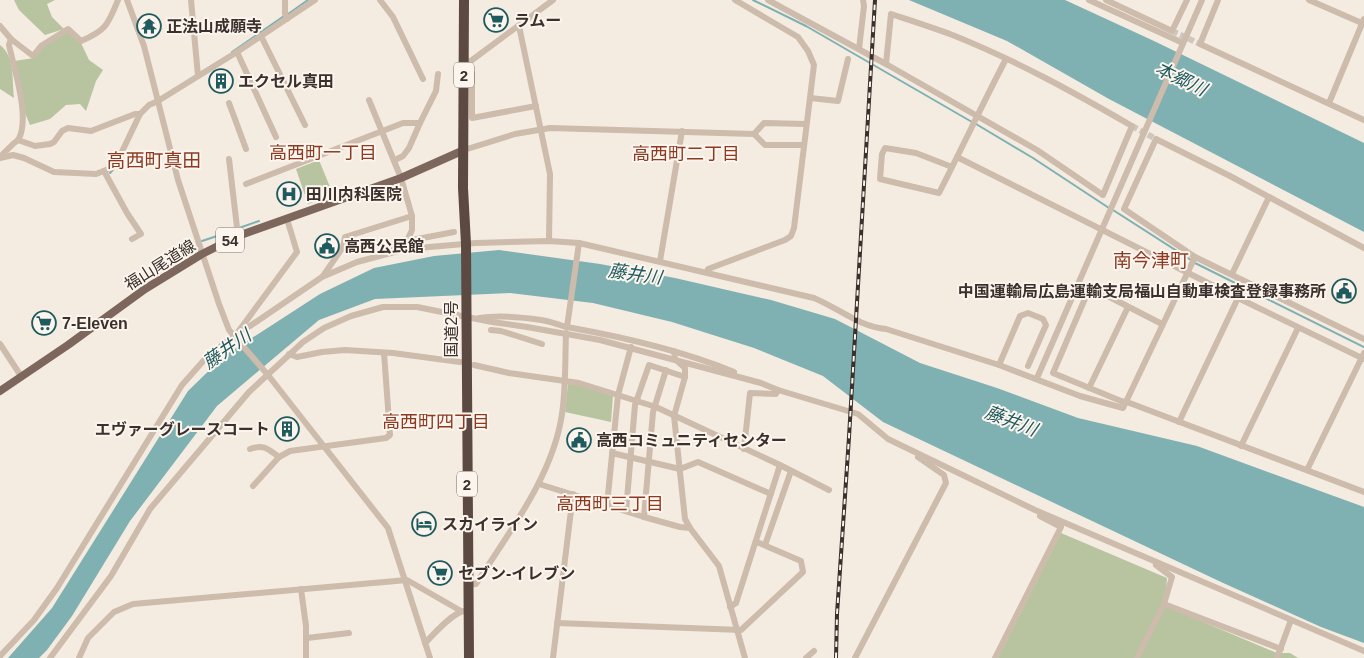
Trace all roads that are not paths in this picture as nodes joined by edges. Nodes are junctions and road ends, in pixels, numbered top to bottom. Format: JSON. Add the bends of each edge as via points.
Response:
{"nodes":[{"id":1,"x":118,"y":0,"type":"edge"},
{"id":2,"x":127,"y":0,"type":"edge"},
{"id":3,"x":191,"y":0,"type":"edge"},
{"id":4,"x":285,"y":0,"type":"edge"},
{"id":5,"x":315,"y":0,"type":"edge"},
{"id":6,"x":380,"y":0,"type":"edge"},
{"id":7,"x":464,"y":0,"type":"edge"},
{"id":8,"x":553,"y":0,"type":"edge"},
{"id":9,"x":735,"y":0,"type":"edge"},
{"id":10,"x":768,"y":0,"type":"edge"},
{"id":11,"x":863,"y":0,"type":"edge"},
{"id":12,"x":1089,"y":0,"type":"edge"},
{"id":13,"x":1106,"y":0,"type":"edge"},
{"id":14,"x":1187,"y":0,"type":"edge"},
{"id":15,"x":1202,"y":0,"type":"edge"},
{"id":16,"x":1218,"y":0,"type":"edge"},
{"id":17,"x":1309,"y":0,"type":"edge"},
{"id":18,"x":305,"y":3,"type":"edge"},
{"id":19,"x":286,"y":16,"type":"junction"},
{"id":20,"x":1363,"y":22,"type":"edge"},
{"id":21,"x":0,"y":26,"type":"edge"},
{"id":22,"x":520,"y":26,"type":"junction"},
{"id":23,"x":261,"y":36,"type":"junction"},
{"id":24,"x":11,"y":38,"type":"junction"},
{"id":25,"x":1182,"y":44,"type":"junction"},
{"id":26,"x":859,"y":49,"type":"junction"},
{"id":27,"x":237,"y":52,"type":"junction"},
{"id":28,"x":1006,"y":58,"type":"junction"},
{"id":29,"x":848,"y":59,"type":"dead end"},
{"id":30,"x":886,"y":64,"type":"junction"},
{"id":31,"x":464,"y":66,"type":"junction"},
{"id":32,"x":438,"y":74,"type":"dead end"},
{"id":33,"x":198,"y":76,"type":"junction"},
{"id":34,"x":423,"y":79,"type":"dead end"},
{"id":35,"x":810,"y":98,"type":"junction"},
{"id":36,"x":369,"y":100,"type":"dead end"},
{"id":37,"x":158,"y":101,"type":"junction"},
{"id":38,"x":229,"y":103,"type":"dead end"},
{"id":39,"x":1329,"y":103,"type":"junction"},
{"id":40,"x":536,"y":106,"type":"junction"},
{"id":41,"x":140,"y":114,"type":"junction"},
{"id":42,"x":977,"y":116,"type":"junction"},
{"id":43,"x":1364,"y":120,"type":"edge"},
{"id":44,"x":420,"y":123,"type":"junction"},
{"id":45,"x":806,"y":124,"type":"junction"},
{"id":46,"x":305,"y":125,"type":"dead end"},
{"id":47,"x":541,"y":130,"type":"junction"},
{"id":48,"x":383,"y":131,"type":"junction"},
{"id":49,"x":682,"y":131,"type":"junction"},
{"id":50,"x":754,"y":134,"type":"junction"},
{"id":51,"x":276,"y":137,"type":"dead end"},
{"id":52,"x":16,"y":142,"type":"junction"},
{"id":53,"x":804,"y":145,"type":"junction"},
{"id":54,"x":246,"y":149,"type":"dead end"},
{"id":55,"x":464,"y":150,"type":"junction"},
{"id":56,"x":13,"y":155,"type":"junction"},
{"id":57,"x":957,"y":157,"type":"junction"},
{"id":58,"x":0,"y":158,"type":"edge"},
{"id":59,"x":229,"y":158,"type":"dead end"},
{"id":60,"x":395,"y":160,"type":"junction"},
{"id":61,"x":952,"y":167,"type":"junction"},
{"id":62,"x":104,"y":171,"type":"junction"},
{"id":63,"x":401,"y":178,"type":"junction"},
{"id":64,"x":246,"y":184,"type":"dead end"},
{"id":65,"x":1269,"y":197,"type":"junction"},
{"id":66,"x":412,"y":216,"type":"junction"},
{"id":67,"x":287,"y":219,"type":"junction"},
{"id":68,"x":1102,"y":230,"type":"junction"},
{"id":69,"x":454,"y":232,"type":"dead end"},
{"id":70,"x":238,"y":236,"type":"junction"},
{"id":71,"x":409,"y":238,"type":"junction"},
{"id":72,"x":132,"y":239,"type":"dead end"},
{"id":73,"x":549,"y":241,"type":"junction"},
{"id":74,"x":579,"y":243,"type":"junction"},
{"id":75,"x":466,"y":244,"type":"junction"},
{"id":76,"x":1364,"y":248,"type":"edge"},
{"id":77,"x":202,"y":254,"type":"junction"},
{"id":78,"x":384,"y":254,"type":"junction"},
{"id":79,"x":1195,"y":257,"type":"junction"},
{"id":80,"x":660,"y":261,"type":"junction"},
{"id":81,"x":1188,"y":270,"type":"junction"},
{"id":82,"x":707,"y":272,"type":"junction"},
{"id":83,"x":326,"y":274,"type":"junction"},
{"id":84,"x":1232,"y":274,"type":"junction"},
{"id":85,"x":1238,"y":298,"type":"junction"},
{"id":86,"x":1128,"y":307,"type":"junction"},
{"id":87,"x":469,"y":316,"type":"junction"},
{"id":88,"x":500,"y":324,"type":"junction"},
{"id":89,"x":1162,"y":324,"type":"junction"},
{"id":90,"x":1298,"y":328,"type":"junction"},
{"id":91,"x":491,"y":330,"type":"dead end"},
{"id":92,"x":566,"y":330,"type":"junction"},
{"id":93,"x":501,"y":331,"type":"junction"},
{"id":94,"x":236,"y":336,"type":"junction"},
{"id":95,"x":1364,"y":339,"type":"edge"},
{"id":96,"x":0,"y":344,"type":"edge"},
{"id":97,"x":542,"y":344,"type":"dead end"},
{"id":98,"x":631,"y":347,"type":"junction"},
{"id":99,"x":674,"y":351,"type":"junction"},
{"id":100,"x":384,"y":353,"type":"junction"},
{"id":101,"x":290,"y":354,"type":"junction"},
{"id":102,"x":1363,"y":357,"type":"edge"},
{"id":103,"x":675,"y":359,"type":"junction"},
{"id":104,"x":460,"y":362,"type":"dead end"},
{"id":105,"x":474,"y":365,"type":"dead end"},
{"id":106,"x":999,"y":365,"type":"junction"},
{"id":107,"x":1028,"y":366,"type":"dead end"},
{"id":108,"x":666,"y":370,"type":"junction"},
{"id":109,"x":266,"y":374,"type":"junction"},
{"id":110,"x":21,"y":376,"type":"junction"},
{"id":111,"x":685,"y":377,"type":"junction"},
{"id":112,"x":1037,"y":378,"type":"junction"},
{"id":113,"x":564,"y":380,"type":"junction"},
{"id":114,"x":761,"y":383,"type":"junction"},
{"id":115,"x":1089,"y":388,"type":"junction"},
{"id":116,"x":778,"y":390,"type":"junction"},
{"id":117,"x":0,"y":391,"type":"edge"},
{"id":118,"x":618,"y":395,"type":"junction"},
{"id":119,"x":637,"y":401,"type":"junction"},
{"id":120,"x":1127,"y":402,"type":"junction"},
{"id":121,"x":656,"y":407,"type":"junction"},
{"id":122,"x":674,"y":416,"type":"junction"},
{"id":123,"x":1179,"y":422,"type":"junction"},
{"id":124,"x":322,"y":446,"type":"junction"},
{"id":125,"x":1242,"y":446,"type":"junction"},
{"id":126,"x":905,"y":448,"type":"junction"},
{"id":127,"x":744,"y":449,"type":"junction"},
{"id":128,"x":250,"y":450,"type":"dead end"},
{"id":129,"x":612,"y":453,"type":"junction"},
{"id":130,"x":279,"y":457,"type":"junction"},
{"id":131,"x":632,"y":458,"type":"junction"},
{"id":132,"x":649,"y":462,"type":"junction"},
{"id":133,"x":780,"y":465,"type":"junction"},
{"id":134,"x":680,"y":469,"type":"junction"},
{"id":135,"x":1307,"y":470,"type":"junction"},
{"id":136,"x":791,"y":471,"type":"junction"},
{"id":137,"x":539,"y":484,"type":"junction"},
{"id":138,"x":252,"y":486,"type":"dead end"},
{"id":139,"x":829,"y":490,"type":"dead end"},
{"id":140,"x":1364,"y":492,"type":"edge"},
{"id":141,"x":573,"y":494,"type":"junction"},
{"id":142,"x":771,"y":494,"type":"junction"},
{"id":143,"x":608,"y":506,"type":"junction"},
{"id":144,"x":1035,"y":510,"type":"junction"},
{"id":145,"x":626,"y":511,"type":"junction"},
{"id":146,"x":644,"y":517,"type":"junction"},
{"id":147,"x":690,"y":528,"type":"junction"},
{"id":148,"x":757,"y":542,"type":"junction"},
{"id":149,"x":765,"y":545,"type":"junction"},
{"id":150,"x":1148,"y":559,"type":"junction"},
{"id":151,"x":404,"y":581,"type":"junction"},
{"id":152,"x":468,"y":585,"type":"junction"},
{"id":153,"x":301,"y":589,"type":"junction"},
{"id":154,"x":1164,"y":604,"type":"junction"},
{"id":155,"x":730,"y":607,"type":"junction"},
{"id":156,"x":464,"y":611,"type":"junction"},
{"id":157,"x":1291,"y":620,"type":"junction"},
{"id":158,"x":557,"y":624,"type":"junction"},
{"id":159,"x":736,"y":629,"type":"junction"},
{"id":160,"x":350,"y":633,"type":"dead end"},
{"id":161,"x":307,"y":638,"type":"junction"},
{"id":162,"x":425,"y":643,"type":"junction"},
{"id":163,"x":1281,"y":649,"type":"junction"},
{"id":164,"x":814,"y":650,"type":"dead end"},
{"id":165,"x":1364,"y":651,"type":"edge"},
{"id":166,"x":0,"y":656,"type":"edge"},
{"id":167,"x":50,"y":658,"type":"edge"},
{"id":168,"x":79,"y":658,"type":"edge"},
{"id":169,"x":306,"y":658,"type":"edge"},
{"id":170,"x":430,"y":658,"type":"edge"},
{"id":171,"x":469,"y":658,"type":"edge"},
{"id":172,"x":553,"y":658,"type":"edge"},
{"id":173,"x":746,"y":658,"type":"edge"},
{"id":174,"x":806,"y":658,"type":"edge"},
{"id":175,"x":855,"y":658,"type":"edge"},
{"id":176,"x":995,"y":658,"type":"edge"},
{"id":177,"x":1137,"y":658,"type":"edge"},
{"id":178,"x":1277,"y":658,"type":"edge"}],
"edges":[{"from":1,"to":24,"type":"street","via":[[107,25],[82,41],[68,29],[41,46],[33,56]]},
{"from":2,"to":37,"type":"street","via":[[144,46]]},
{"from":3,"to":33,"type":"street"},
{"from":4,"to":19,"type":"street"},
{"from":5,"to":18,"type":"street"},
{"from":6,"to":34,"type":"street","via":[[393,17]]},
{"from":7,"to":31,"type":"highway","name":"国道2号","number":"2"},
{"from":8,"to":22,"type":"street"},
{"from":9,"to":35,"type":"street","via":[[798,37],[814,65]]},
{"from":10,"to":26,"type":"street"},
{"from":11,"to":26,"type":"street"},
{"from":12,"to":25,"type":"street"},
{"from":13,"to":14,"type":"street","via":[[1172,31]]},
{"from":15,"to":25,"type":"street"},
{"from":16,"to":39,"type":"street","via":[[1200,44]]},
{"from":17,"to":20,"type":"street"},
{"from":18,"to":19,"type":"street"},
{"from":19,"to":23,"type":"street"},
{"from":20,"to":39,"type":"street"},
{"from":21,"to":24,"type":"street"},
{"from":22,"to":31,"type":"street"},
{"from":22,"to":40,"type":"street"},
{"from":23,"to":27,"type":"street"},
{"from":23,"to":46,"type":"street"},
{"from":24,"to":52,"type":"street","via":[[9,46],[24,116],[22,134]]},
{"from":25,"to":68,"type":"street"},
{"from":26,"to":30,"type":"street"},
{"from":27,"to":33,"type":"street"},
{"from":27,"to":51,"type":"street"},
{"from":28,"to":30,"type":"street","via":[[891,14]]},
{"from":28,"to":42,"type":"street"},
{"from":28,"to":42,"type":"street","via":[[1132,126],[1103,195],[1037,150]]},
{"from":29,"to":35,"type":"street","via":[[838,101]]},
{"from":30,"to":42,"type":"street"},
{"from":31,"to":40,"type":"street","via":[[472,73],[472,118]]},
{"from":31,"to":55,"type":"highway","name":"国道2号","number":"2"},
{"from":32,"to":44,"type":"street","via":[[436,91]]},
{"from":33,"to":37,"type":"street"},
{"from":35,"to":45,"type":"street"},
{"from":36,"to":48,"type":"street"},
{"from":37,"to":41,"type":"street"},
{"from":37,"to":77,"type":"street","via":[[178,180]]},
{"from":38,"to":54,"type":"street"},
{"from":39,"to":43,"type":"street"},
{"from":40,"to":47,"type":"street"},
{"from":41,"to":52,"type":"street","via":[[91,131],[68,128],[50,144],[35,146]]},
{"from":41,"to":62,"type":"street","via":[[118,160]]},
{"from":42,"to":57,"type":"street"},
{"from":44,"to":48,"type":"street","via":[[402,123]]},
{"from":44,"to":60,"type":"street","via":[[409,148]]},
{"from":45,"to":50,"type":"street","via":[[764,123]]},
{"from":45,"to":53,"type":"street"},
{"from":47,"to":49,"type":"street"},
{"from":47,"to":55,"type":"street","via":[[515,134]]},
{"from":47,"to":73,"type":"street","via":[[550,174]]},
{"from":48,"to":60,"type":"street"},
{"from":48,"to":64,"type":"street"},
{"from":49,"to":50,"type":"street"},
{"from":49,"to":80,"type":"street"},
{"from":50,"to":53,"type":"street","via":[[765,145]]},
{"from":52,"to":56,"type":"street","via":[[10,151]]},
{"from":52,"to":58,"type":"street"},
{"from":53,"to":82,"type":"street","via":[[791,236]]},
{"from":55,"to":63,"type":"main road","name":"福山尾道線","number":"54"},
{"from":55,"to":75,"type":"highway","name":"国道2号","number":"2"},
{"from":56,"to":58,"type":"street"},
{"from":56,"to":62,"type":"street","via":[[54,172],[96,174]]},
{"from":57,"to":61,"type":"street"},
{"from":57,"to":68,"type":"street"},
{"from":59,"to":70,"type":"street"},
{"from":60,"to":63,"type":"street"},
{"from":61,"to":61,"type":"street","via":[[916,153],[886,148],[882,154],[880,179],[939,193]]},
{"from":62,"to":72,"type":"street","via":[[141,234]]},
{"from":63,"to":66,"type":"street"},
{"from":63,"to":67,"type":"main road","name":"福山尾道線","number":"54"},
{"from":65,"to":76,"type":"street"},
{"from":65,"to":79,"type":"street","via":[[1156,139],[1124,209]]},
{"from":65,"to":84,"type":"street"},
{"from":66,"to":71,"type":"street"},
{"from":66,"to":83,"type":"street","via":[[345,237],[344,247]]},
{"from":67,"to":70,"type":"main road","name":"福山尾道線","number":"54"},
{"from":67,"to":94,"type":"street","via":[[297,252]]},
{"from":68,"to":81,"type":"street"},
{"from":68,"to":112,"type":"street"},
{"from":69,"to":71,"type":"street"},
{"from":70,"to":77,"type":"main road","name":"福山尾道線","number":"54"},
{"from":71,"to":78,"type":"street","via":[[386,249]]},
{"from":73,"to":74,"type":"street"},
{"from":73,"to":75,"type":"street"},
{"from":74,"to":80,"type":"street"},
{"from":74,"to":92,"type":"street"},
{"from":75,"to":78,"type":"street"},
{"from":75,"to":87,"type":"highway","name":"国道2号","number":"2"},
{"from":77,"to":94,"type":"street","via":[[229,330]]},
{"from":77,"to":110,"type":"main road","name":"福山尾道線","number":"54","via":[[145,289]]},
{"from":78,"to":83,"type":"street"},
{"from":79,"to":81,"type":"street"},
{"from":79,"to":84,"type":"street"},
{"from":80,"to":82,"type":"street"},
{"from":81,"to":85,"type":"street"},
{"from":81,"to":89,"type":"street"},
{"from":82,"to":106,"type":"street","via":[[814,298],[872,328],[886,329]]},
{"from":83,"to":94,"type":"street"},
{"from":84,"to":95,"type":"street"},
{"from":85,"to":90,"type":"street"},
{"from":85,"to":123,"type":"street"},
{"from":86,"to":89,"type":"street"},
{"from":86,"to":115,"type":"street"},
{"from":86,"to":115,"type":"street","via":[[1090,287],[1052,373]]},
{"from":87,"to":88,"type":"street"},
{"from":87,"to":92,"type":"street","via":[[541,320]]},
{"from":87,"to":101,"type":"street","via":[[417,307],[383,307],[324,328]]},
{"from":87,"to":152,"type":"highway","name":"国道2号","number":"2"},
{"from":88,"to":92,"type":"street"},
{"from":88,"to":93,"type":"street"},
{"from":89,"to":120,"type":"street"},
{"from":90,"to":102,"type":"street"},
{"from":90,"to":125,"type":"street"},
{"from":91,"to":93,"type":"street"},
{"from":92,"to":98,"type":"street"},
{"from":92,"to":99,"type":"street","via":[[592,330]]},
{"from":92,"to":113,"type":"street"},
{"from":93,"to":97,"type":"street"},
{"from":94,"to":109,"type":"street"},
{"from":94,"to":166,"type":"street","via":[[205,359],[182,385],[57,588],[34,620]]},
{"from":96,"to":110,"type":"street"},
{"from":98,"to":103,"type":"street"},
{"from":98,"to":118,"type":"street"},
{"from":99,"to":103,"type":"street"},
{"from":99,"to":114,"type":"street"},
{"from":100,"to":101,"type":"street","via":[[345,350],[298,357]]},
{"from":100,"to":104,"type":"street"},
{"from":100,"to":124,"type":"street","via":[[390,434],[386,438]]},
{"from":101,"to":109,"type":"street"},
{"from":102,"to":135,"type":"street"},
{"from":103,"to":111,"type":"street","via":[[685,368]]},
{"from":103,"to":114,"type":"street"},
{"from":105,"to":113,"type":"street"},
{"from":106,"to":107,"type":"street","via":[[1020,316],[1028,313],[1043,319],[1046,324]]},
{"from":106,"to":112,"type":"street"},
{"from":108,"to":111,"type":"street"},
{"from":108,"to":119,"type":"street","via":[[649,365]]},
{"from":108,"to":121,"type":"street"},
{"from":109,"to":124,"type":"street"},
{"from":109,"to":167,"type":"street","via":[[150,509],[111,576]]},
{"from":110,"to":117,"type":"main road","name":"福山尾道線","number":"54"},
{"from":111,"to":122,"type":"street"},
{"from":112,"to":120,"type":"street","via":[[1080,396],[1123,408]]},
{"from":113,"to":118,"type":"street"},
{"from":113,"to":137,"type":"street","via":[[562,414],[551,456]]},
{"from":114,"to":116,"type":"street"},
{"from":115,"to":120,"type":"street"},
{"from":116,"to":126,"type":"street","via":[[858,414],[888,439]]},
{"from":116,"to":127,"type":"street","via":[[776,394],[750,393]]},
{"from":118,"to":119,"type":"street"},
{"from":118,"to":129,"type":"street"},
{"from":119,"to":121,"type":"street"},
{"from":119,"to":131,"type":"street"},
{"from":120,"to":123,"type":"street"},
{"from":121,"to":122,"type":"street"},
{"from":121,"to":132,"type":"street"},
{"from":122,"to":127,"type":"street"},
{"from":122,"to":134,"type":"street"},
{"from":123,"to":125,"type":"street"},
{"from":124,"to":130,"type":"street","via":[[290,451]]},
{"from":124,"to":151,"type":"street","via":[[388,528]]},
{"from":125,"to":135,"type":"street"},
{"from":126,"to":144,"type":"street"},
{"from":126,"to":175,"type":"street","via":[[944,476],[946,483]]},
{"from":127,"to":133,"type":"street"},
{"from":128,"to":130,"type":"street","via":[[259,446]]},
{"from":129,"to":131,"type":"street"},
{"from":129,"to":143,"type":"street"},
{"from":130,"to":138,"type":"street"},
{"from":131,"to":132,"type":"street"},
{"from":131,"to":145,"type":"street"},
{"from":132,"to":134,"type":"street"},
{"from":132,"to":146,"type":"street"},
{"from":133,"to":136,"type":"street"},
{"from":133,"to":142,"type":"street"},
{"from":134,"to":142,"type":"street","via":[[698,462]]},
{"from":134,"to":147,"type":"street","via":[[685,519]]},
{"from":135,"to":140,"type":"street"},
{"from":136,"to":139,"type":"street"},
{"from":136,"to":149,"type":"street"},
{"from":137,"to":141,"type":"street"},
{"from":137,"to":152,"type":"street","via":[[476,584]]},
{"from":141,"to":143,"type":"street"},
{"from":141,"to":158,"type":"street"},
{"from":142,"to":148,"type":"street"},
{"from":143,"to":145,"type":"street"},
{"from":144,"to":150,"type":"street"},
{"from":144,"to":176,"type":"street","via":[[1036,514],[1061,527]]},
{"from":145,"to":146,"type":"street"},
{"from":146,"to":147,"type":"street"},
{"from":147,"to":155,"type":"street","via":[[719,566]]},
{"from":148,"to":149,"type":"street"},
{"from":148,"to":155,"type":"street","via":[[736,603]]},
{"from":149,"to":159,"type":"street","via":[[801,561],[803,572],[741,630]]},
{"from":150,"to":154,"type":"street","via":[[1172,577]]},
{"from":150,"to":157,"type":"street"},
{"from":151,"to":153,"type":"street"},
{"from":151,"to":156,"type":"street"},
{"from":151,"to":162,"type":"street"},
{"from":152,"to":156,"type":"highway","name":"国道2号","number":"2"},
{"from":153,"to":161,"type":"street"},
{"from":153,"to":168,"type":"street","via":[[133,604],[114,612],[88,638]]},
{"from":154,"to":163,"type":"street"},
{"from":154,"to":177,"type":"street"},
{"from":155,"to":159,"type":"street"},
{"from":156,"to":162,"type":"street"},
{"from":156,"to":171,"type":"highway","name":"国道2号","number":"2"},
{"from":157,"to":163,"type":"street"},
{"from":157,"to":165,"type":"street"},
{"from":158,"to":159,"type":"street"},
{"from":158,"to":172,"type":"street"},
{"from":159,"to":173,"type":"street"},
{"from":160,"to":161,"type":"street"},
{"from":161,"to":169,"type":"street"},
{"from":162,"to":170,"type":"street"},
{"from":163,"to":178,"type":"street"},
{"from":164,"to":174,"type":"street"}]}
